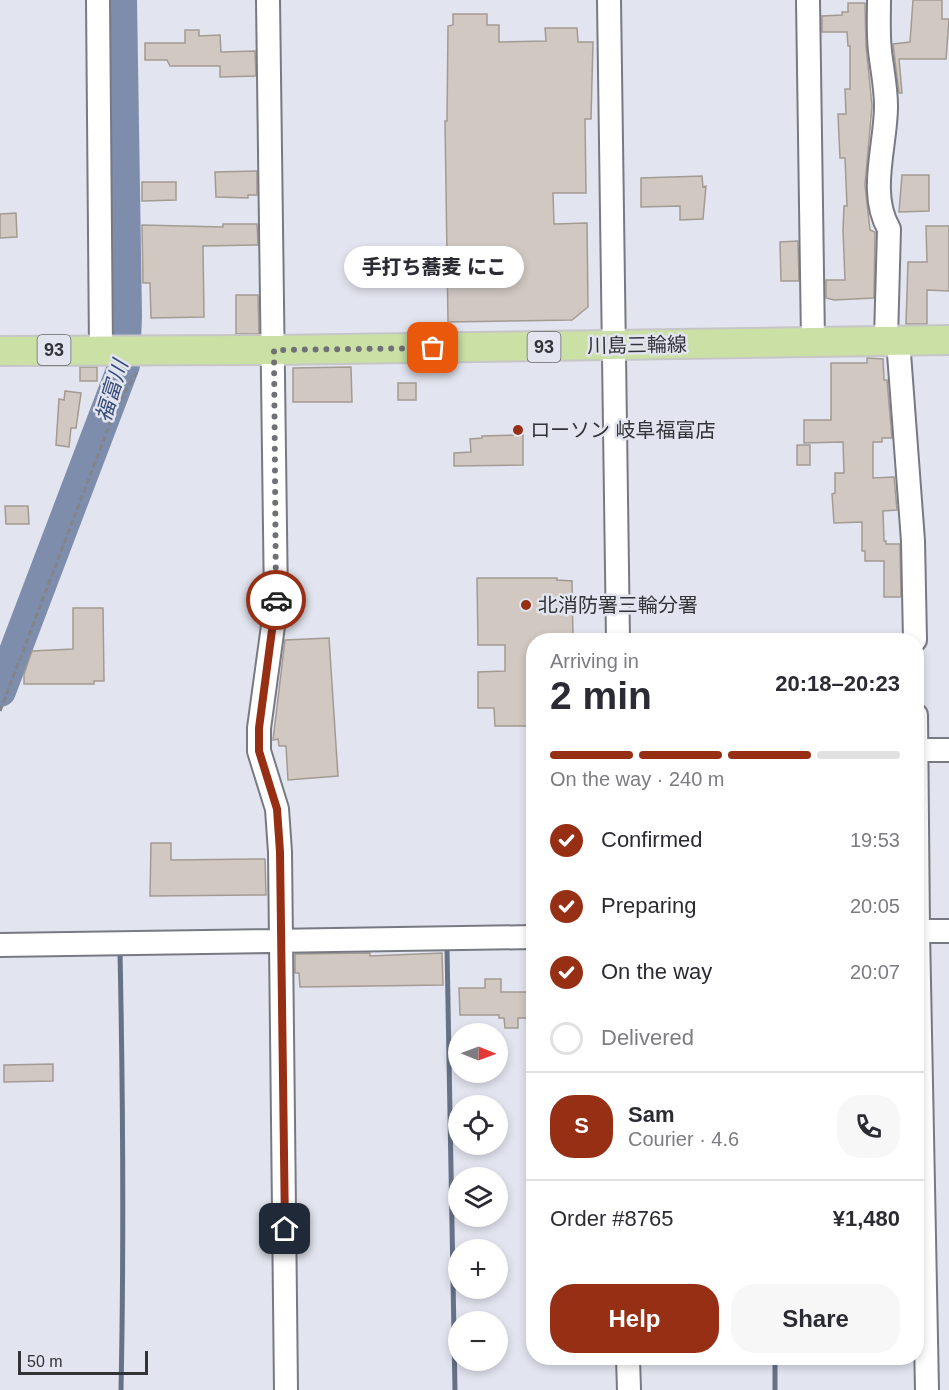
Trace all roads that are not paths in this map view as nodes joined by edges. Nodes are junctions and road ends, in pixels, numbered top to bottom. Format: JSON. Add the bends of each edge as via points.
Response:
{"nodes":[{"id":1,"x":98,"y":0,"type":"edge"},
{"id":2,"x":268,"y":0,"type":"edge"},
{"id":3,"x":609,"y":0,"type":"edge"},
{"id":4,"x":808,"y":0,"type":"edge"},
{"id":5,"x":879,"y":0,"type":"edge"},
{"id":6,"x":892,"y":340,"type":"junction"},
{"id":7,"x":949,"y":340,"type":"edge"},
{"id":8,"x":813,"y":341,"type":"junction"},
{"id":9,"x":614,"y":346,"type":"junction"},
{"id":10,"x":105,"y":350,"type":"junction"},
{"id":11,"x":274,"y":350,"type":"junction"},
{"id":12,"x":0,"y":351,"type":"edge"},
{"id":13,"x":618,"y":633,"type":"edge"},
{"id":14,"x":915,"y":633,"type":"edge"},
{"id":15,"x":924,"y":750,"type":"edge"},
{"id":16,"x":949,"y":750,"type":"edge"},
{"id":17,"x":924,"y":931,"type":"edge"},
{"id":18,"x":949,"y":931,"type":"edge"},
{"id":19,"x":526,"y":937,"type":"edge"},
{"id":20,"x":0,"y":945,"type":"edge"},
{"id":21,"x":281,"y":946,"type":"junction"},
{"id":22,"x":924,"y":1252,"type":"edge"},
{"id":23,"x":628,"y":1365,"type":"edge"},
{"id":24,"x":286,"y":1390,"type":"edge"},
{"id":25,"x":629,"y":1390,"type":"edge"},
{"id":26,"x":927,"y":1390,"type":"edge"}],
"edges":[{"from":1,"to":10,"type":"street"},
{"from":2,"to":11,"type":"street"},
{"from":3,"to":9,"type":"street"},
{"from":4,"to":8,"type":"street"},
{"from":5,"to":6,"type":"street","via":[[886,107],[880,214],[889,229]]},
{"from":6,"to":7,"type":"main road","name":"川島三輪線","number":"93"},
{"from":6,"to":8,"type":"main road","name":"川島三輪線","number":"93"},
{"from":6,"to":14,"type":"street","via":[[913,541]]},
{"from":8,"to":9,"type":"main road","name":"川島三輪線","number":"93"},
{"from":9,"to":11,"type":"main road","name":"川島三輪線","number":"93"},
{"from":9,"to":13,"type":"street"},
{"from":10,"to":11,"type":"main road","name":"川島三輪線","number":"93"},
{"from":10,"to":12,"type":"main road","name":"川島三輪線","number":"93"},
{"from":11,"to":21,"type":"street","via":[[276,604],[259,751],[277,809]]},
{"from":15,"to":16,"type":"street"},
{"from":17,"to":18,"type":"street"},
{"from":19,"to":21,"type":"street"},
{"from":20,"to":21,"type":"street"},
{"from":21,"to":24,"type":"street"},
{"from":22,"to":26,"type":"street"},
{"from":23,"to":25,"type":"street"}]}
